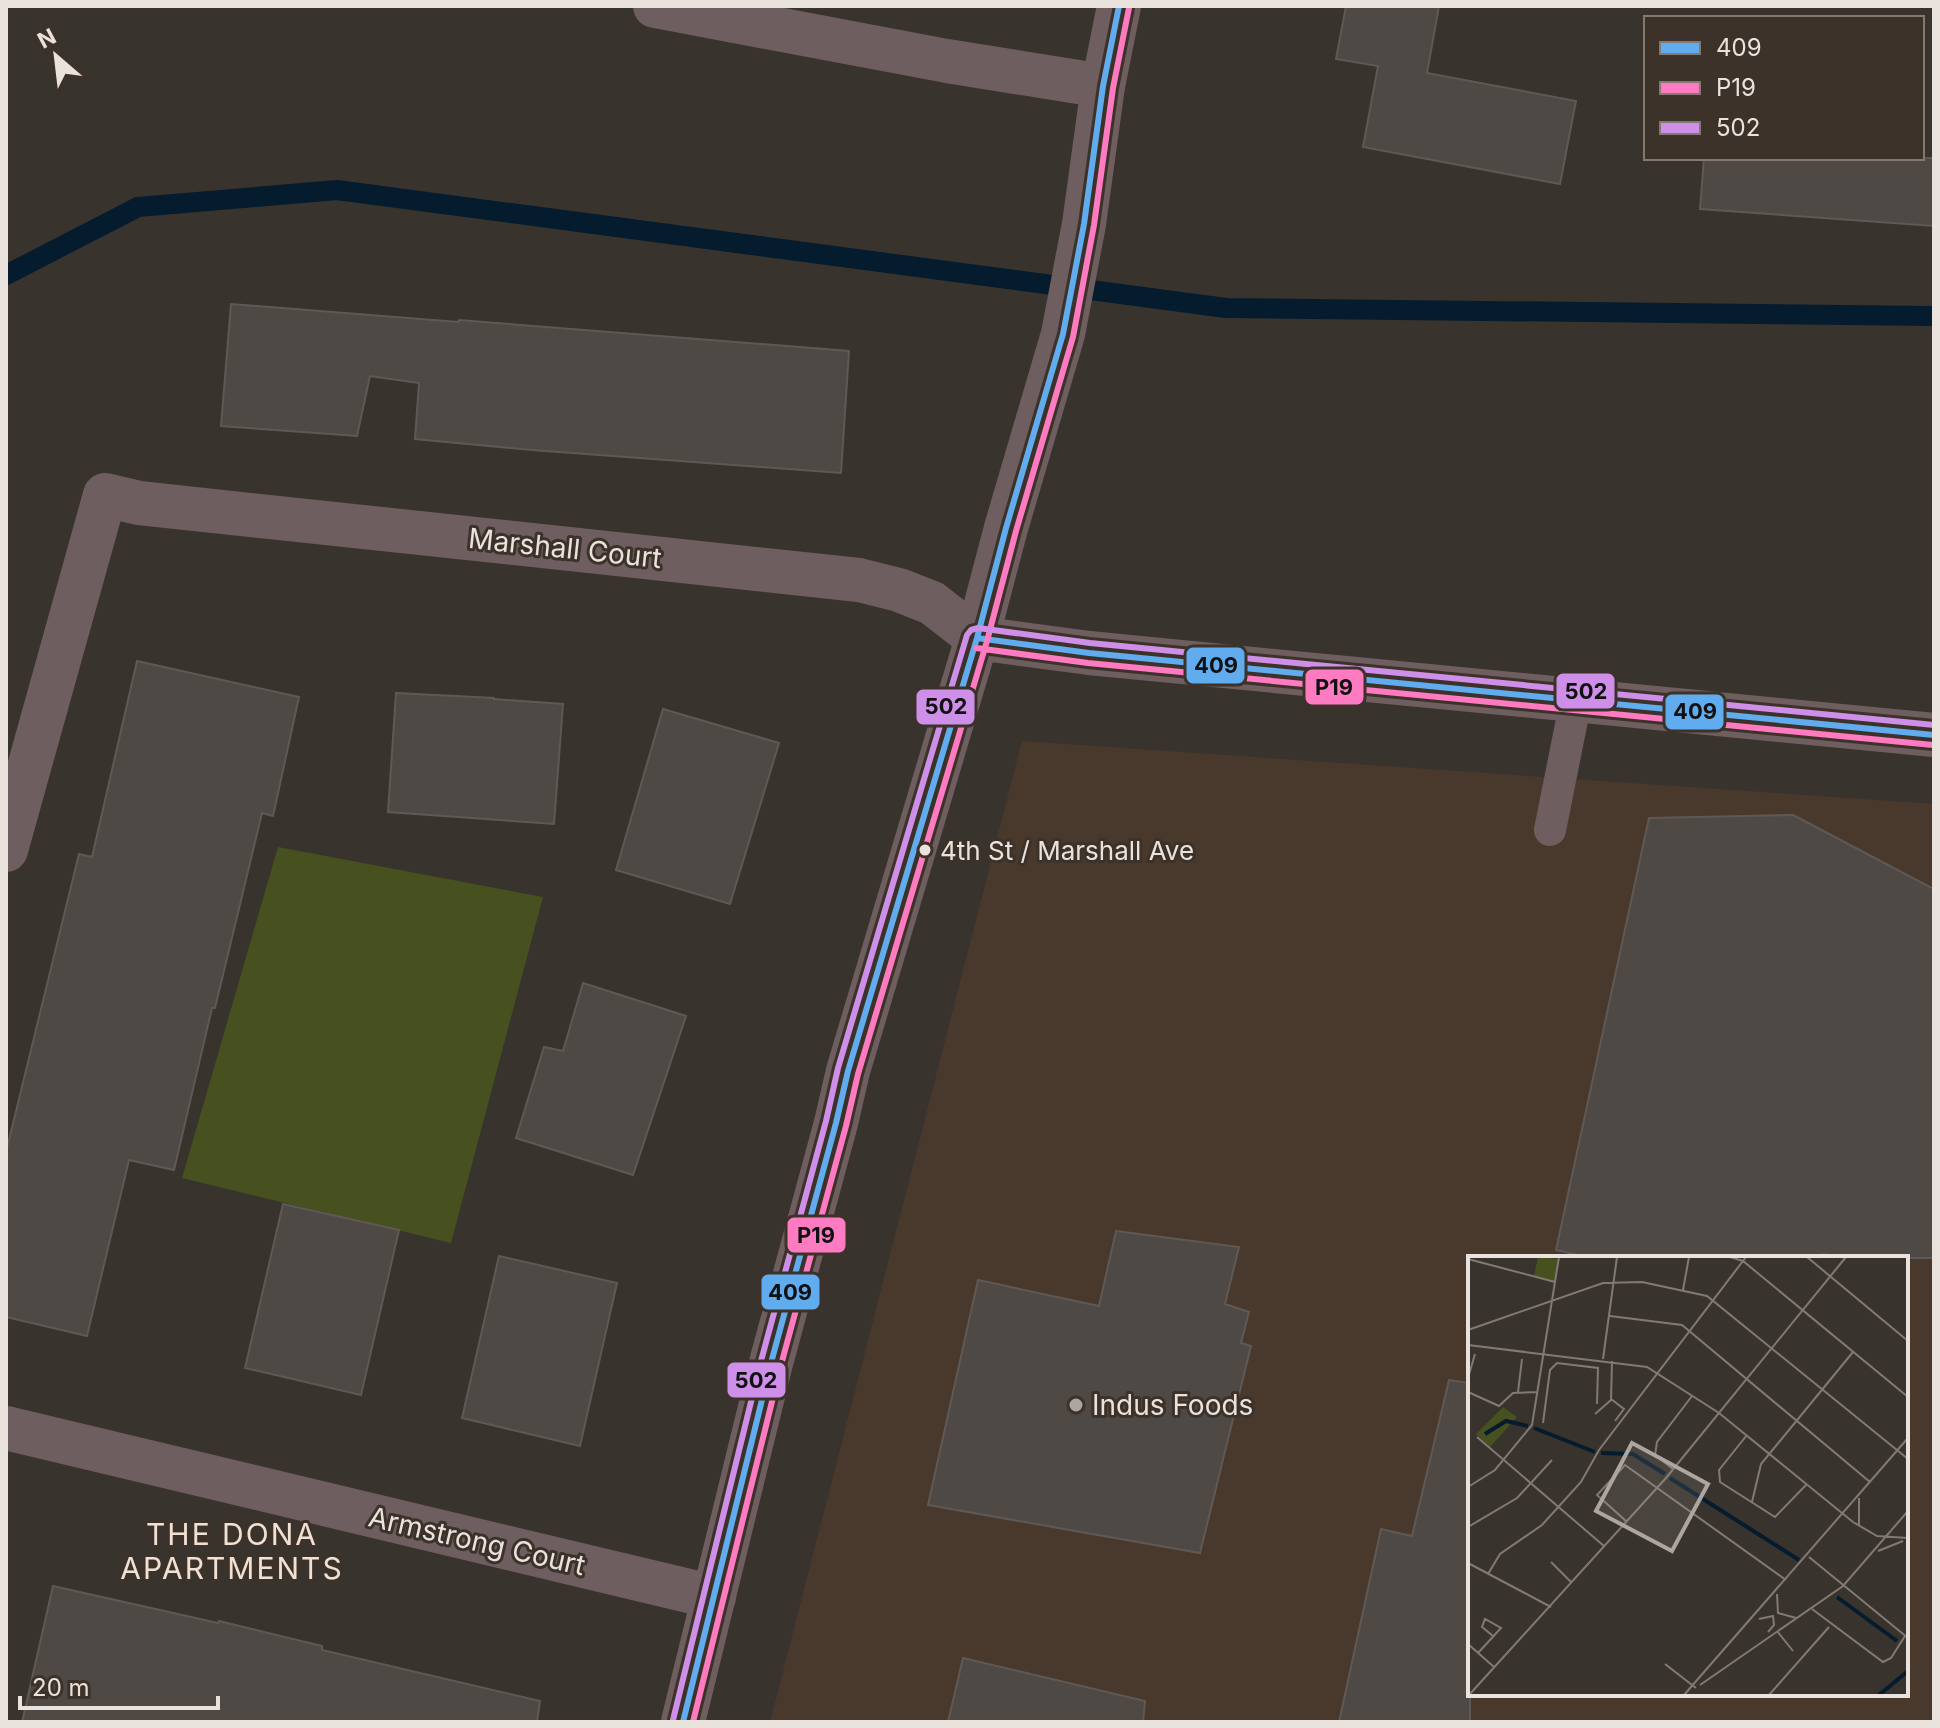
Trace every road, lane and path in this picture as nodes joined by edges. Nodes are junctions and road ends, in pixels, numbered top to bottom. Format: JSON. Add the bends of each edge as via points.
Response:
{"nodes":[{"id":1,"x":655,"y":6,"type":"edge"},
{"id":2,"x":1119,"y":6,"type":"edge"},
{"id":3,"x":1103,"y":86,"type":"junction"},
{"id":4,"x":977,"y":638,"type":"junction"},
{"id":5,"x":1576,"y":700,"type":"junction"},
{"id":6,"x":1934,"y":735,"type":"edge"},
{"id":7,"x":1550,"y":830,"type":"dead end"},
{"id":8,"x":6,"y":850,"type":"edge"},
{"id":9,"x":6,"y":1428,"type":"edge"},
{"id":10,"x":714,"y":1597,"type":"junction"},
{"id":11,"x":683,"y":1722,"type":"edge"}],
"edges":[{"from":1,"to":3,"type":"street"},
{"from":2,"to":3,"type":"street"},
{"from":3,"to":4,"type":"street","via":[[1063,334]]},
{"from":4,"to":5,"type":"street"},
{"from":4,"to":8,"type":"street","name":"Marshall Court","via":[[932,603],[859,580],[139,503],[105,495]]},
{"from":4,"to":10,"type":"street","via":[[848,1071]]},
{"from":5,"to":6,"type":"street"},
{"from":5,"to":7,"type":"lane"},
{"from":9,"to":10,"type":"street","name":"Armstrong Court"},
{"from":10,"to":11,"type":"street"}]}
